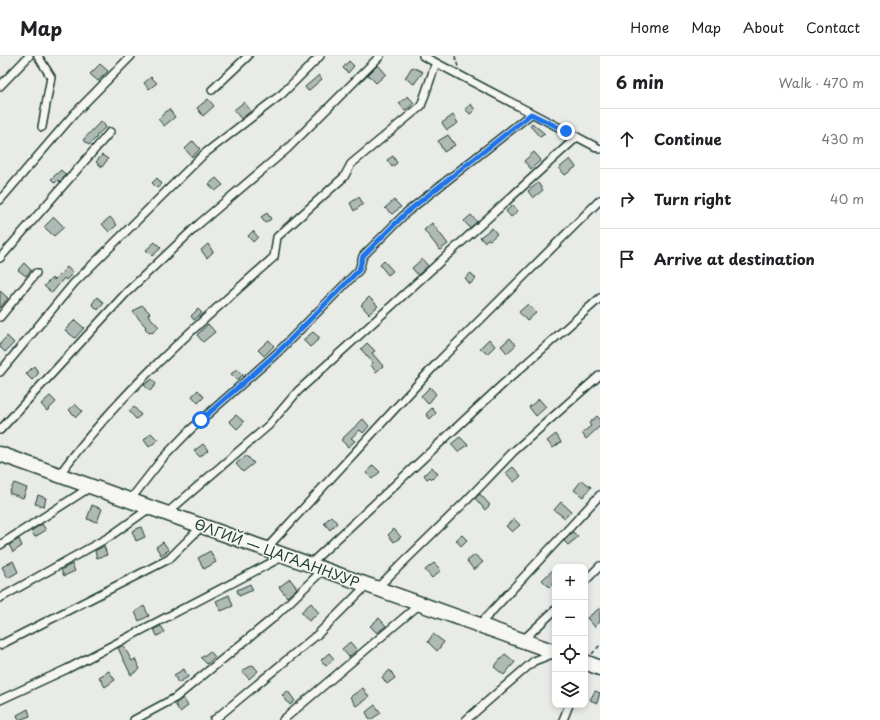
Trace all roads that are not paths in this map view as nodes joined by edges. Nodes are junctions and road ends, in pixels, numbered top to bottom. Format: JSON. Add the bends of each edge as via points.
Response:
{"nodes":[{"id":1,"x":29,"y":56,"type":"edge"},
{"id":2,"x":38,"y":56,"type":"edge"},
{"id":3,"x":131,"y":56,"type":"edge"},
{"id":4,"x":248,"y":56,"type":"edge"},
{"id":5,"x":320,"y":56,"type":"edge"},
{"id":6,"x":380,"y":56,"type":"edge"},
{"id":7,"x":423,"y":56,"type":"edge"},
{"id":8,"x":436,"y":63,"type":"junction"},
{"id":9,"x":0,"y":86,"type":"edge"},
{"id":10,"x":212,"y":90,"type":"dead end"},
{"id":11,"x":531,"y":114,"type":"junction"},
{"id":12,"x":42,"y":127,"type":"dead end"},
{"id":13,"x":110,"y":132,"type":"dead end"},
{"id":14,"x":577,"y":137,"type":"junction"},
{"id":15,"x":600,"y":149,"type":"edge"},
{"id":16,"x":0,"y":200,"type":"edge"},
{"id":17,"x":600,"y":200,"type":"edge"},
{"id":18,"x":0,"y":258,"type":"edge"},
{"id":19,"x":36,"y":273,"type":"dead end"},
{"id":20,"x":600,"y":298,"type":"edge"},
{"id":21,"x":0,"y":316,"type":"edge"},
{"id":22,"x":0,"y":372,"type":"edge"},
{"id":23,"x":600,"y":375,"type":"edge"},
{"id":24,"x":0,"y":430,"type":"edge"},
{"id":25,"x":0,"y":454,"type":"edge"},
{"id":26,"x":59,"y":474,"type":"junction"},
{"id":27,"x":92,"y":486,"type":"junction"},
{"id":28,"x":600,"y":495,"type":"edge"},
{"id":29,"x":130,"y":500,"type":"junction"},
{"id":30,"x":151,"y":508,"type":"junction"},
{"id":31,"x":167,"y":513,"type":"junction"},
{"id":32,"x":202,"y":526,"type":"junction"},
{"id":33,"x":0,"y":545,"type":"edge"},
{"id":34,"x":266,"y":549,"type":"junction"},
{"id":35,"x":285,"y":556,"type":"junction"},
{"id":36,"x":310,"y":564,"type":"junction"},
{"id":37,"x":600,"y":566,"type":"edge"},
{"id":38,"x":324,"y":569,"type":"junction"},
{"id":39,"x":588,"y":578,"type":"edge"},
{"id":40,"x":372,"y":587,"type":"junction"},
{"id":41,"x":0,"y":598,"type":"edge"},
{"id":42,"x":420,"y":604,"type":"junction"},
{"id":43,"x":552,"y":613,"type":"edge"},
{"id":44,"x":479,"y":625,"type":"junction"},
{"id":45,"x":523,"y":640,"type":"junction"},
{"id":46,"x":0,"y":644,"type":"edge"},
{"id":47,"x":552,"y":651,"type":"edge"},
{"id":48,"x":552,"y":653,"type":"edge"},
{"id":49,"x":588,"y":663,"type":"edge"},
{"id":50,"x":600,"y":668,"type":"edge"},
{"id":51,"x":0,"y":700,"type":"edge"},
{"id":52,"x":568,"y":708,"type":"edge"},
{"id":53,"x":134,"y":720,"type":"edge"},
{"id":54,"x":214,"y":720,"type":"edge"},
{"id":55,"x":283,"y":720,"type":"edge"},
{"id":56,"x":466,"y":720,"type":"edge"},
{"id":57,"x":563,"y":720,"type":"edge"}],
"edges":[{"from":1,"to":9,"type":"street"},
{"from":2,"to":12,"type":"street","via":[[51,77]]},
{"from":3,"to":16,"type":"street","via":[[74,114]]},
{"from":4,"to":10,"type":"street"},
{"from":5,"to":22,"type":"street","via":[[282,94],[204,154],[74,283]]},
{"from":6,"to":24,"type":"street","via":[[286,150],[200,223],[127,292]]},
{"from":7,"to":8,"type":"street"},
{"from":8,"to":11,"type":"street"},
{"from":8,"to":26,"type":"street","via":[[421,106],[351,164],[344,177],[277,237],[274,257],[204,319],[123,399],[80,445]]},
{"from":11,"to":14,"type":"street"},
{"from":11,"to":29,"type":"street","via":[[407,212],[363,256],[359,270],[277,353],[190,430],[162,459]]},
{"from":13,"to":18,"type":"street"},
{"from":14,"to":15,"type":"street"},
{"from":14,"to":31,"type":"street","via":[[298,391],[269,425]]},
{"from":17,"to":34,"type":"street","via":[[438,362]]},
{"from":19,"to":21,"type":"street"},
{"from":20,"to":36,"type":"street","via":[[502,385]]},
{"from":23,"to":40,"type":"street","via":[[513,452],[467,500]]},
{"from":25,"to":26,"type":"highway","name":"ӨЛГИЙ — ЦАГААННУУР"},
{"from":26,"to":27,"type":"highway","name":"ӨЛГИЙ — ЦАГААННУУР"},
{"from":27,"to":29,"type":"highway","name":"ӨЛГИЙ — ЦАГААННУУР"},
{"from":27,"to":33,"type":"street"},
{"from":28,"to":44,"type":"street"},
{"from":29,"to":30,"type":"highway","name":"ӨЛГИЙ — ЦАГААННУУР"},
{"from":30,"to":31,"type":"highway","name":"ӨЛГИЙ — ЦАГААННУУР"},
{"from":30,"to":41,"type":"street","via":[[109,536]]},
{"from":31,"to":32,"type":"highway","name":"ӨЛГИЙ — ЦАГААННУУР"},
{"from":32,"to":34,"type":"highway","name":"ӨЛГИЙ — ЦАГААННУУР"},
{"from":32,"to":46,"type":"street","via":[[169,559]]},
{"from":34,"to":35,"type":"highway","name":"ӨЛГИЙ — ЦАГААННУУР"},
{"from":35,"to":36,"type":"highway","name":"ӨЛГИЙ — ЦАГААННУУР"},
{"from":35,"to":51,"type":"street","via":[[67,669]]},
{"from":36,"to":38,"type":"highway","name":"ӨЛГИЙ — ЦАГААННУУР"},
{"from":37,"to":39,"type":"street"},
{"from":38,"to":40,"type":"highway","name":"ӨЛГИЙ — ЦАГААННУУР"},
{"from":38,"to":53,"type":"street","via":[[272,619],[175,698]]},
{"from":40,"to":42,"type":"highway","name":"ӨЛГИЙ — ЦАГААННУУР"},
{"from":40,"to":54,"type":"street"},
{"from":42,"to":44,"type":"highway","name":"ӨЛГИЙ — ЦАГААННУУР"},
{"from":42,"to":55,"type":"street"},
{"from":43,"to":45,"type":"street"},
{"from":44,"to":45,"type":"highway","name":"ӨЛГИЙ — ЦАГААННУУР"},
{"from":45,"to":47,"type":"highway","name":"ӨЛГИЙ — ЦАГААННУУР"},
{"from":48,"to":56,"type":"street","via":[[534,661]]},
{"from":49,"to":50,"type":"highway"},
{"from":52,"to":57,"type":"street"}]}
